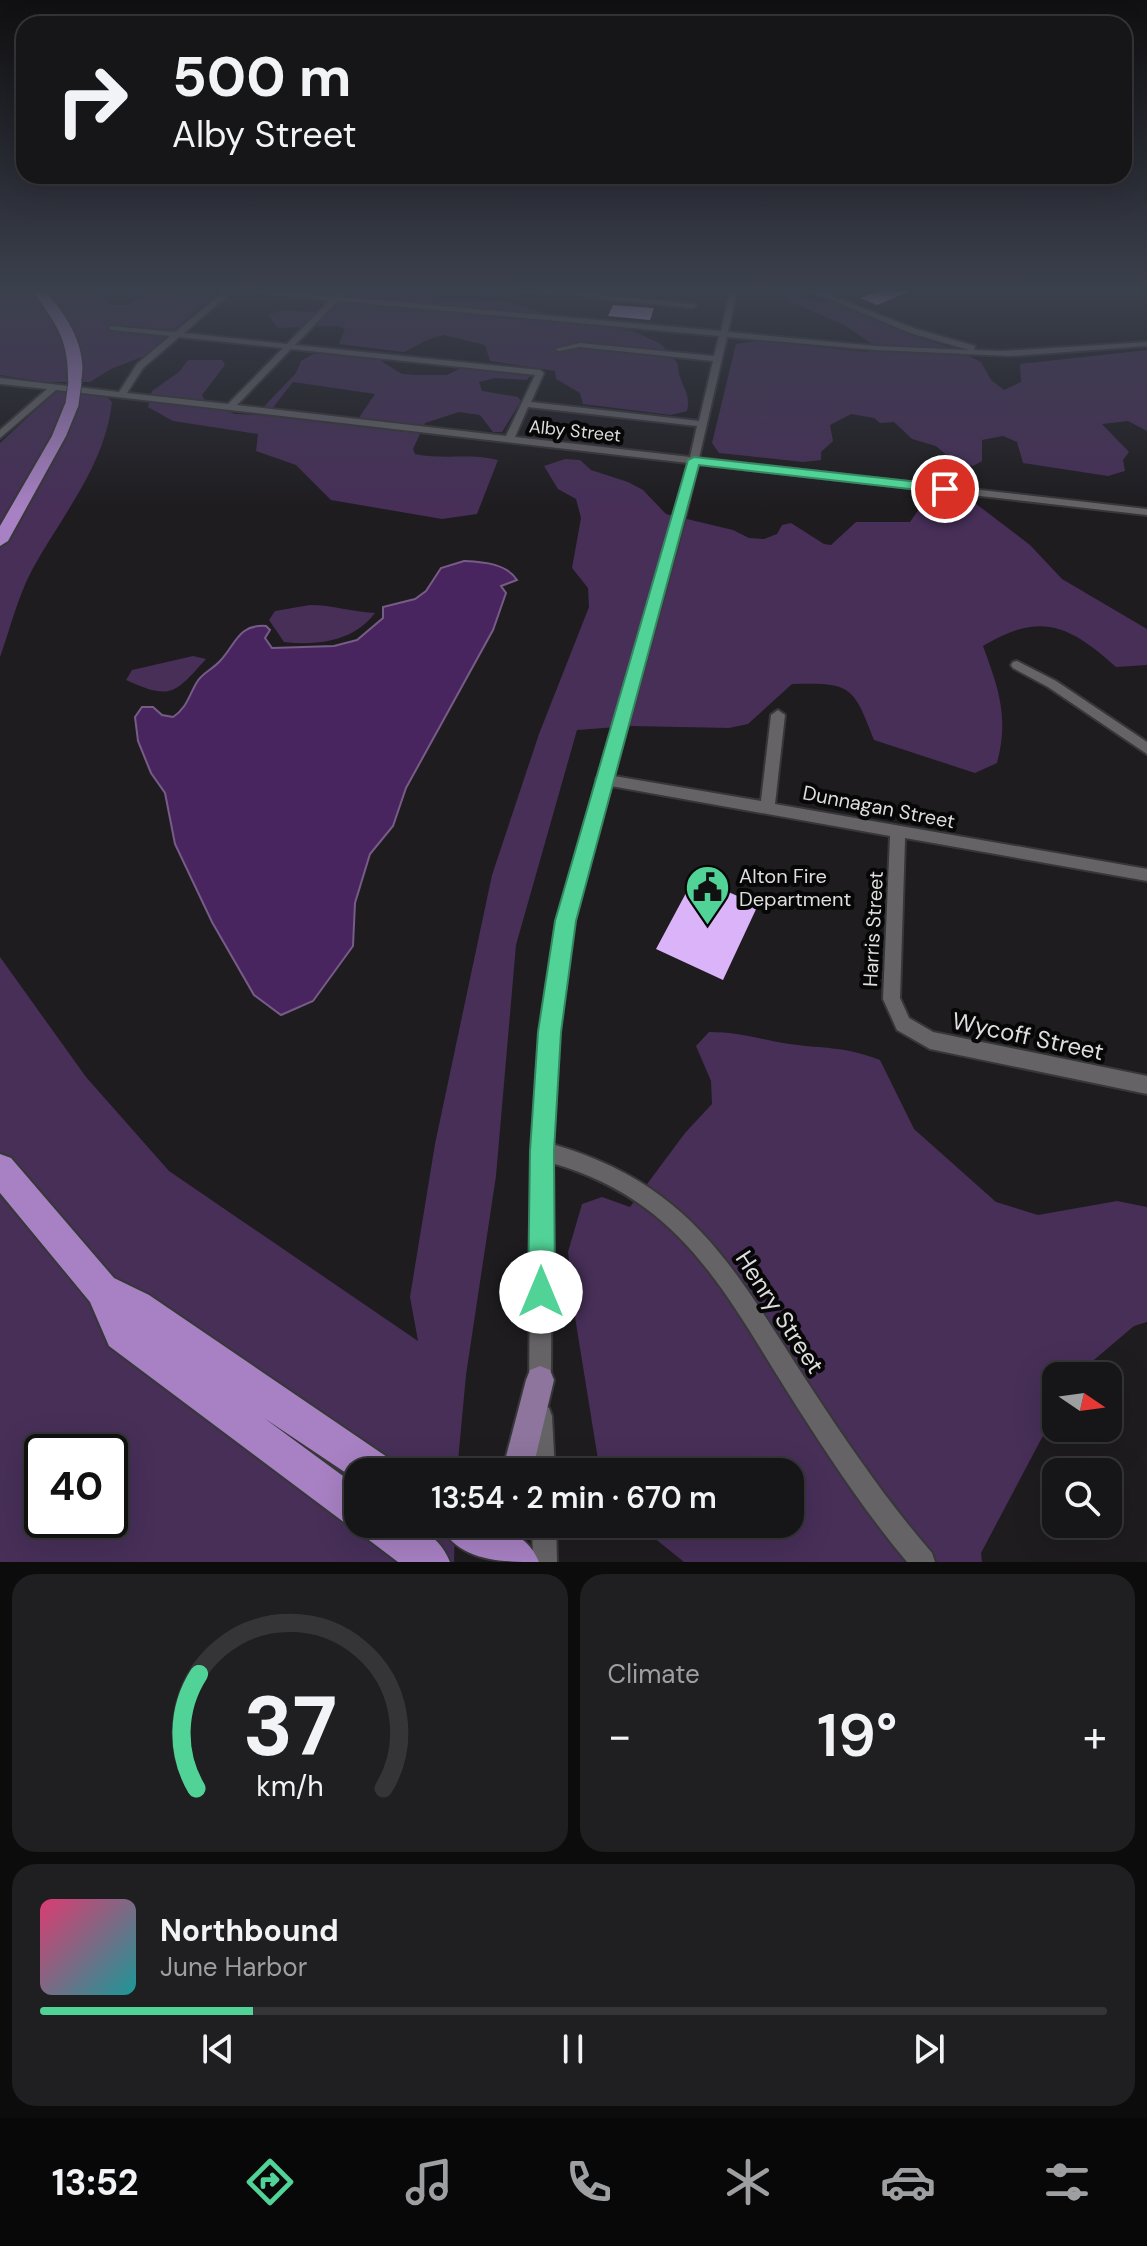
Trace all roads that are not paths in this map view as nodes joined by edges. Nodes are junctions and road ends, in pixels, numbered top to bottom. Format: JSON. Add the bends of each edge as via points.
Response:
{"nodes":[{"id":1,"x":74,"y":364,"type":"edge"},
{"id":2,"x":144,"y":364,"type":"edge"},
{"id":3,"x":273,"y":364,"type":"edge"},
{"id":4,"x":452,"y":364,"type":"edge"},
{"id":5,"x":717,"y":364,"type":"edge"},
{"id":6,"x":0,"y":381,"type":"edge"},
{"id":7,"x":53,"y":388,"type":"junction"},
{"id":8,"x":121,"y":395,"type":"junction"},
{"id":9,"x":526,"y":404,"type":"junction"},
{"id":10,"x":230,"y":407,"type":"junction"},
{"id":11,"x":702,"y":424,"type":"junction"},
{"id":12,"x":0,"y":435,"type":"edge"},
{"id":13,"x":509,"y":439,"type":"junction"},
{"id":14,"x":694,"y":460,"type":"junction"},
{"id":15,"x":1147,"y":512,"type":"edge"},
{"id":16,"x":0,"y":541,"type":"edge"},
{"id":17,"x":1017,"y":665,"type":"dead end"},
{"id":18,"x":778,"y":715,"type":"dead end"},
{"id":19,"x":1147,"y":749,"type":"edge"},
{"id":20,"x":603,"y":779,"type":"junction"},
{"id":21,"x":768,"y":806,"type":"junction"},
{"id":22,"x":898,"y":832,"type":"junction"},
{"id":23,"x":1147,"y":875,"type":"edge"},
{"id":24,"x":903,"y":1024,"type":"joint"},
{"id":25,"x":1147,"y":1085,"type":"edge"},
{"id":26,"x":542,"y":1151,"type":"junction"},
{"id":27,"x":0,"y":1169,"type":"edge"},
{"id":28,"x":102,"y":1290,"type":"junction"},
{"id":29,"x":540,"y":1380,"type":"junction"},
{"id":30,"x":355,"y":1458,"type":"edge"},
{"id":31,"x":520,"y":1458,"type":"edge"},
{"id":32,"x":543,"y":1458,"type":"edge"},
{"id":33,"x":344,"y":1500,"type":"edge"},
{"id":34,"x":398,"y":1538,"type":"edge"},
{"id":35,"x":481,"y":1538,"type":"edge"},
{"id":36,"x":544,"y":1538,"type":"edge"},
{"id":37,"x":431,"y":1562,"type":"edge"},
{"id":38,"x":520,"y":1562,"type":"edge"},
{"id":39,"x":545,"y":1562,"type":"edge"},
{"id":40,"x":923,"y":1562,"type":"edge"}],
"edges":[{"from":1,"to":16,"type":"highway","bridge":true,"via":[[72,404],[59,436]]},
{"from":2,"to":8,"type":"street"},
{"from":3,"to":10,"type":"street"},
{"from":4,"to":9,"type":"street","via":[[540,373]]},
{"from":5,"to":11,"type":"street"},
{"from":6,"to":7,"type":"street","name":"Alby Street"},
{"from":7,"to":8,"type":"street","name":"Alby Street"},
{"from":7,"to":12,"type":"street"},
{"from":8,"to":10,"type":"street","name":"Alby Street"},
{"from":9,"to":11,"type":"street"},
{"from":9,"to":13,"type":"street"},
{"from":10,"to":13,"type":"street","name":"Alby Street"},
{"from":11,"to":14,"type":"street"},
{"from":13,"to":14,"type":"street","name":"Alby Street"},
{"from":14,"to":15,"type":"street","name":"Alby Street"},
{"from":14,"to":20,"type":"street"},
{"from":17,"to":19,"type":"street"},
{"from":18,"to":21,"type":"street"},
{"from":20,"to":21,"type":"street","name":"Dunnagan Street"},
{"from":20,"to":26,"type":"street","via":[[566,921],[550,1032]]},
{"from":21,"to":22,"type":"street","name":"Dunnagan Street"},
{"from":22,"to":23,"type":"street","name":"Dunnagan Street"},
{"from":22,"to":24,"type":"street","name":"Harris Street","via":[[891,999]]},
{"from":24,"to":25,"type":"street","name":"Wycoff Street","via":[[930,1040]]},
{"from":26,"to":29,"type":"street"},
{"from":26,"to":40,"type":"street","name":"Henry Street","via":[[605,1171],[646,1196],[696,1238],[730,1281],[847,1461]]},
{"from":27,"to":28,"type":"highway"},
{"from":28,"to":30,"type":"highway","via":[[137,1307]]},
{"from":28,"to":33,"type":"highway","via":[[121,1334]]},
{"from":29,"to":31,"type":"main road"},
{"from":29,"to":32,"type":"street"},
{"from":34,"to":37,"type":"highway"},
{"from":35,"to":38,"type":"highway"},
{"from":36,"to":39,"type":"street"}]}
